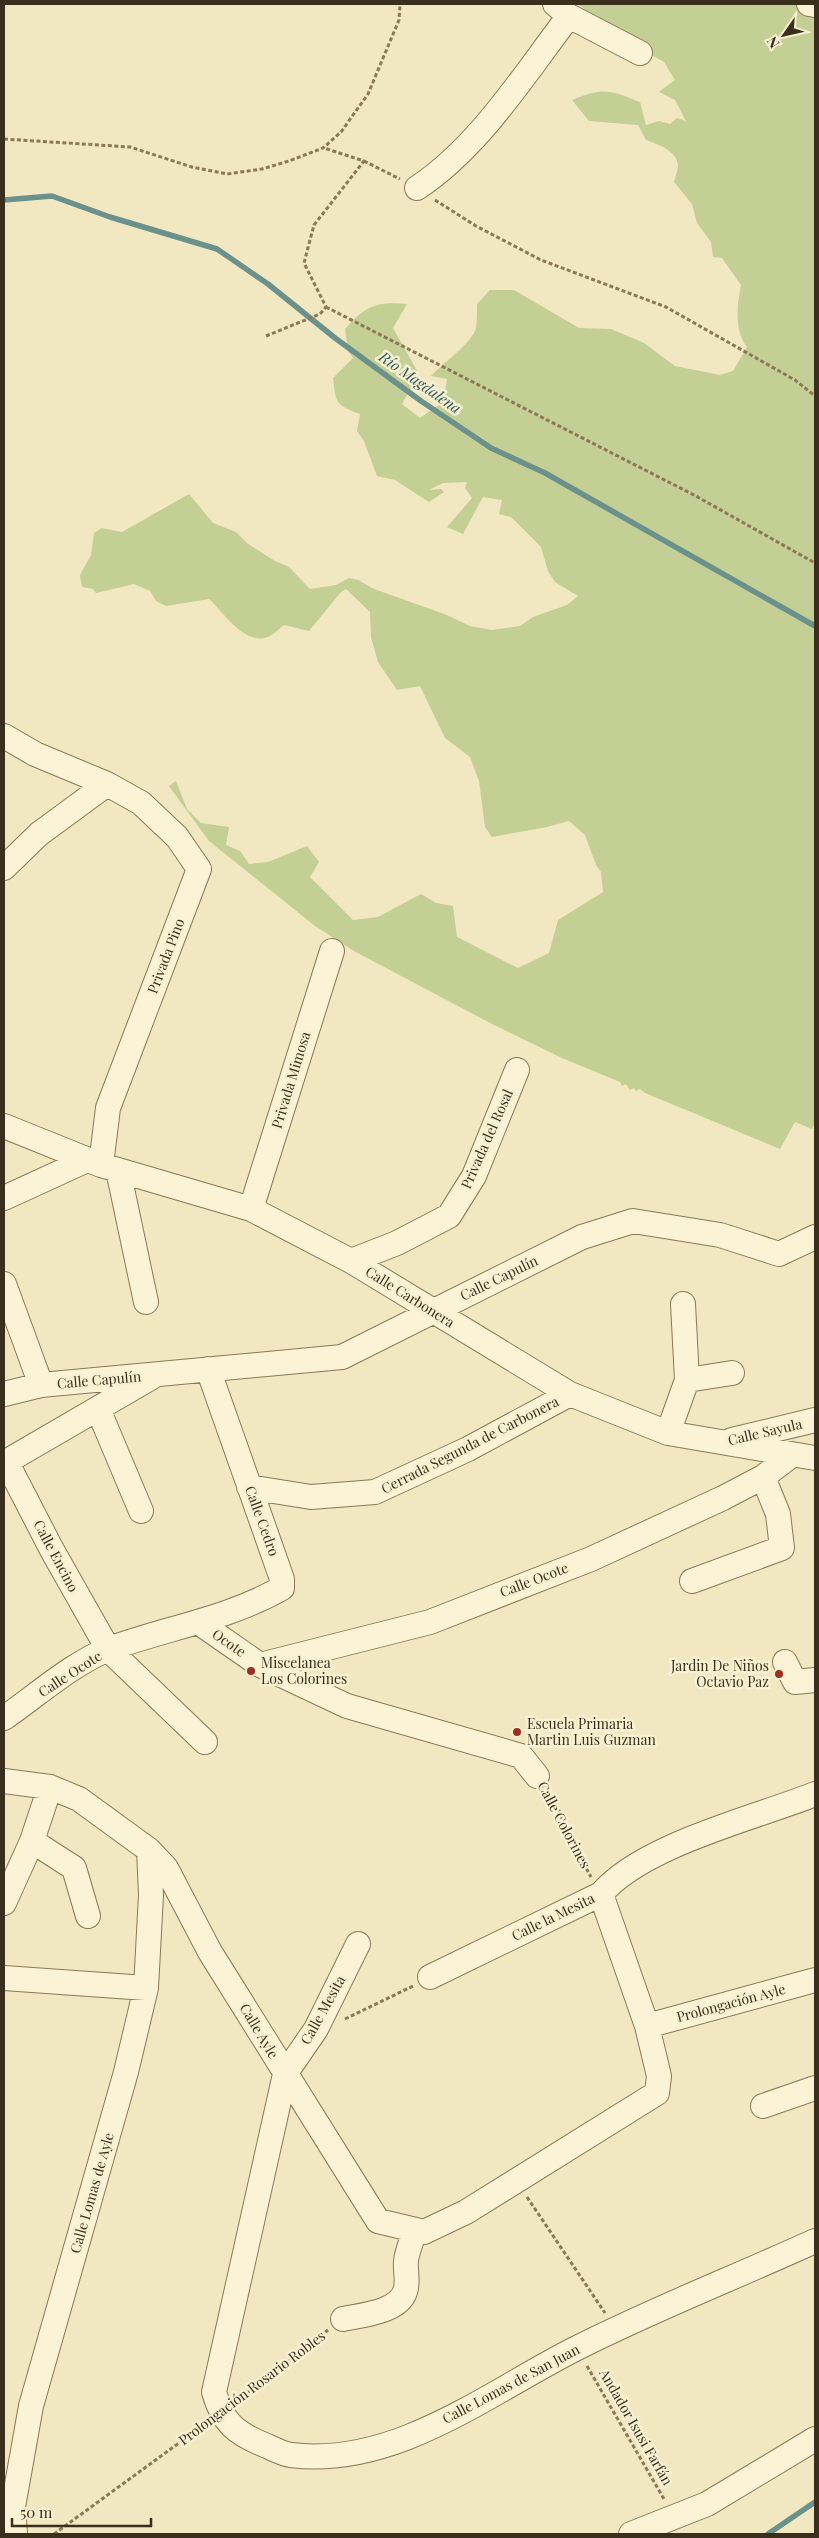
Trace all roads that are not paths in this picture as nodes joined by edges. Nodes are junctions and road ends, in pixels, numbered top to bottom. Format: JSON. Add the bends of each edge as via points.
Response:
{"nodes":[{"id":1,"x":809,"y":4,"type":"edge"},
{"id":2,"x":815,"y":5,"type":"edge"},
{"id":3,"x":562,"y":10,"type":"edge"},
{"id":4,"x":640,"y":53,"type":"dead end"},
{"id":5,"x":418,"y":188,"type":"road end"},
{"id":6,"x":4,"y":736,"type":"edge"},
{"id":7,"x":107,"y":784,"type":"junction"},
{"id":8,"x":4,"y":868,"type":"edge"},
{"id":9,"x":332,"y":951,"type":"dead end"},
{"id":10,"x":517,"y":1070,"type":"dead end"},
{"id":11,"x":4,"y":1126,"type":"edge"},
{"id":12,"x":102,"y":1165,"type":"junction"},
{"id":13,"x":4,"y":1198,"type":"edge"},
{"id":14,"x":251,"y":1209,"type":"junction"},
{"id":15,"x":815,"y":1236,"type":"edge"},
{"id":16,"x":351,"y":1261,"type":"junction"},
{"id":17,"x":4,"y":1284,"type":"edge"},
{"id":18,"x":146,"y":1302,"type":"dead end"},
{"id":19,"x":683,"y":1304,"type":"dead end"},
{"id":20,"x":432,"y":1311,"type":"junction"},
{"id":21,"x":208,"y":1369,"type":"junction"},
{"id":22,"x":732,"y":1373,"type":"dead end"},
{"id":23,"x":158,"y":1374,"type":"junction"},
{"id":24,"x":687,"y":1380,"type":"junction"},
{"id":25,"x":41,"y":1385,"type":"junction"},
{"id":26,"x":4,"y":1394,"type":"edge"},
{"id":27,"x":570,"y":1394,"type":"junction"},
{"id":28,"x":98,"y":1410,"type":"junction"},
{"id":29,"x":815,"y":1420,"type":"edge"},
{"id":30,"x":668,"y":1433,"type":"junction"},
{"id":31,"x":715,"y":1443,"type":"junction"},
{"id":32,"x":792,"y":1455,"type":"junction"},
{"id":33,"x":815,"y":1458,"type":"edge"},
{"id":34,"x":5,"y":1462,"type":"edge"},
{"id":35,"x":763,"y":1478,"type":"junction"},
{"id":36,"x":250,"y":1487,"type":"junction"},
{"id":37,"x":141,"y":1511,"type":"dead end"},
{"id":38,"x":692,"y":1581,"type":"dead end"},
{"id":39,"x":198,"y":1622,"type":"junction"},
{"id":40,"x":108,"y":1649,"type":"junction"},
{"id":41,"x":785,"y":1662,"type":"dead end"},
{"id":42,"x":260,"y":1665,"type":"junction"},
{"id":43,"x":815,"y":1680,"type":"edge"},
{"id":44,"x":4,"y":1718,"type":"edge"},
{"id":45,"x":205,"y":1742,"type":"dead end"},
{"id":46,"x":538,"y":1776,"type":"road end"},
{"id":47,"x":4,"y":1781,"type":"edge"},
{"id":48,"x":50,"y":1787,"type":"junction"},
{"id":49,"x":815,"y":1794,"type":"edge"},
{"id":50,"x":32,"y":1841,"type":"junction"},
{"id":51,"x":149,"y":1850,"type":"junction"},
{"id":52,"x":600,"y":1894,"type":"junction"},
{"id":53,"x":4,"y":1903,"type":"edge"},
{"id":54,"x":88,"y":1916,"type":"dead end"},
{"id":55,"x":358,"y":1944,"type":"dead end"},
{"id":56,"x":430,"y":1977,"type":"road end"},
{"id":57,"x":4,"y":1978,"type":"edge"},
{"id":58,"x":815,"y":1980,"type":"edge"},
{"id":59,"x":146,"y":1988,"type":"junction"},
{"id":60,"x":647,"y":2026,"type":"junction"},
{"id":61,"x":285,"y":2074,"type":"junction"},
{"id":62,"x":815,"y":2088,"type":"edge"},
{"id":63,"x":763,"y":2106,"type":"dead end"},
{"id":64,"x":415,"y":2231,"type":"junction"},
{"id":65,"x":815,"y":2241,"type":"edge"},
{"id":66,"x":343,"y":2319,"type":"road end"},
{"id":67,"x":815,"y":2439,"type":"edge"},
{"id":68,"x":15,"y":2534,"type":"edge"},
{"id":69,"x":631,"y":2534,"type":"edge"}],
"edges":[{"from":1,"to":2,"type":"street"},
{"from":3,"to":4,"type":"street"},
{"from":3,"to":5,"type":"street","via":[[478,135],[440,173]]},
{"from":6,"to":7,"type":"street","via":[[35,754]]},
{"from":7,"to":8,"type":"street","via":[[39,834]]},
{"from":7,"to":12,"type":"street","name":"Privada Pino","via":[[148,810],[177,837],[199,869],[108,1108]]},
{"from":9,"to":14,"type":"street","name":"Privada Mimosa"},
{"from":10,"to":16,"type":"street","name":"Privada del Rosal","via":[[474,1176],[449,1216],[397,1243]]},
{"from":11,"to":12,"type":"street","name":"Calle Carbonera"},
{"from":12,"to":13,"type":"street"},
{"from":12,"to":14,"type":"street","name":"Calle Carbonera"},
{"from":12,"to":18,"type":"street"},
{"from":14,"to":16,"type":"street","name":"Calle Carbonera"},
{"from":15,"to":20,"type":"street","name":"Calle Capulín","via":[[779,1254],[720,1234],[633,1221],[582,1237]]},
{"from":16,"to":20,"type":"street","name":"Calle Carbonera"},
{"from":17,"to":25,"type":"street"},
{"from":19,"to":24,"type":"street"},
{"from":20,"to":21,"type":"street","name":"Calle Capulín","via":[[342,1357]]},
{"from":20,"to":27,"type":"street","name":"Calle Carbonera"},
{"from":21,"to":23,"type":"street","name":"Calle Capulín"},
{"from":21,"to":36,"type":"street","name":"Calle Cedro"},
{"from":22,"to":24,"type":"street"},
{"from":23,"to":25,"type":"street","name":"Calle Capulín"},
{"from":23,"to":28,"type":"street"},
{"from":24,"to":30,"type":"street"},
{"from":25,"to":26,"type":"street","name":"Calle Capulín"},
{"from":27,"to":30,"type":"street","name":"Calle Carbonera"},
{"from":27,"to":36,"type":"street","name":"Cerrada Segunda de Carbonera","via":[[468,1449],[375,1492],[311,1498]]},
{"from":28,"to":34,"type":"street"},
{"from":28,"to":37,"type":"street"},
{"from":29,"to":31,"type":"street","name":"Calle Sayula"},
{"from":30,"to":31,"type":"street","name":"Calle Carbonera"},
{"from":31,"to":32,"type":"street","name":"Calle Carbonera"},
{"from":32,"to":33,"type":"street","name":"Calle Carbonera"},
{"from":32,"to":35,"type":"street","name":"Calle Ocote"},
{"from":34,"to":40,"type":"street","name":"Calle Encino"},
{"from":35,"to":38,"type":"street","via":[[778,1514],[782,1548]]},
{"from":35,"to":42,"type":"street","name":"Calle Ocote","via":[[591,1559],[430,1622]]},
{"from":36,"to":39,"type":"street","name":"Calle Cedro","via":[[282,1579],[282,1588]]},
{"from":39,"to":40,"type":"street","name":"Calle Ocote"},
{"from":39,"to":42,"type":"street","name":"Ocote"},
{"from":40,"to":44,"type":"street","name":"Calle Ocote"},
{"from":40,"to":45,"type":"street","name":"Calle Encino"},
{"from":41,"to":43,"type":"street","via":[[795,1682]]},
{"from":42,"to":46,"type":"street","name":"Calle Colorines","via":[[347,1706],[521,1756]]},
{"from":47,"to":48,"type":"street","name":"Calle Ayle"},
{"from":48,"to":50,"type":"street"},
{"from":48,"to":51,"type":"street","name":"Calle Ayle","via":[[79,1799]]},
{"from":49,"to":52,"type":"street","name":"Calle la Mesita","via":[[716,1829],[654,1856],[620,1874]]},
{"from":50,"to":53,"type":"street"},
{"from":50,"to":54,"type":"street","via":[[74,1868]]},
{"from":51,"to":59,"type":"street","name":"Calle Lomas de Ayle","via":[[151,1895]]},
{"from":51,"to":61,"type":"street","name":"Calle Ayle","via":[[166,1868],[210,1952]]},
{"from":52,"to":56,"type":"street","name":"Calle la Mesita"},
{"from":52,"to":60,"type":"street"},
{"from":55,"to":61,"type":"street","name":"Calle Mesita","via":[[316,2029]]},
{"from":57,"to":59,"type":"street"},
{"from":58,"to":60,"type":"street","name":"Prolongación Ayle"},
{"from":59,"to":68,"type":"street","name":"Calle Lomas de Ayle","via":[[126,2072],[31,2406],[13,2507]]},
{"from":60,"to":64,"type":"street","name":"Calle Ayle","via":[[659,2076],[657,2093],[466,2212],[424,2232]]},
{"from":61,"to":64,"type":"street","name":"Calle Ayle","via":[[378,2221]]},
{"from":61,"to":65,"type":"street","name":"Calle Lomas de San Juan","via":[[214,2392],[220,2413],[245,2437],[289,2455],[336,2456],[382,2446],[452,2418],[576,2348]]},
{"from":62,"to":63,"type":"street"},
{"from":64,"to":66,"type":"street","via":[[406,2260],[406,2289],[400,2300],[372,2313]]},
{"from":67,"to":69,"type":"street","via":[[707,2504]]}]}
